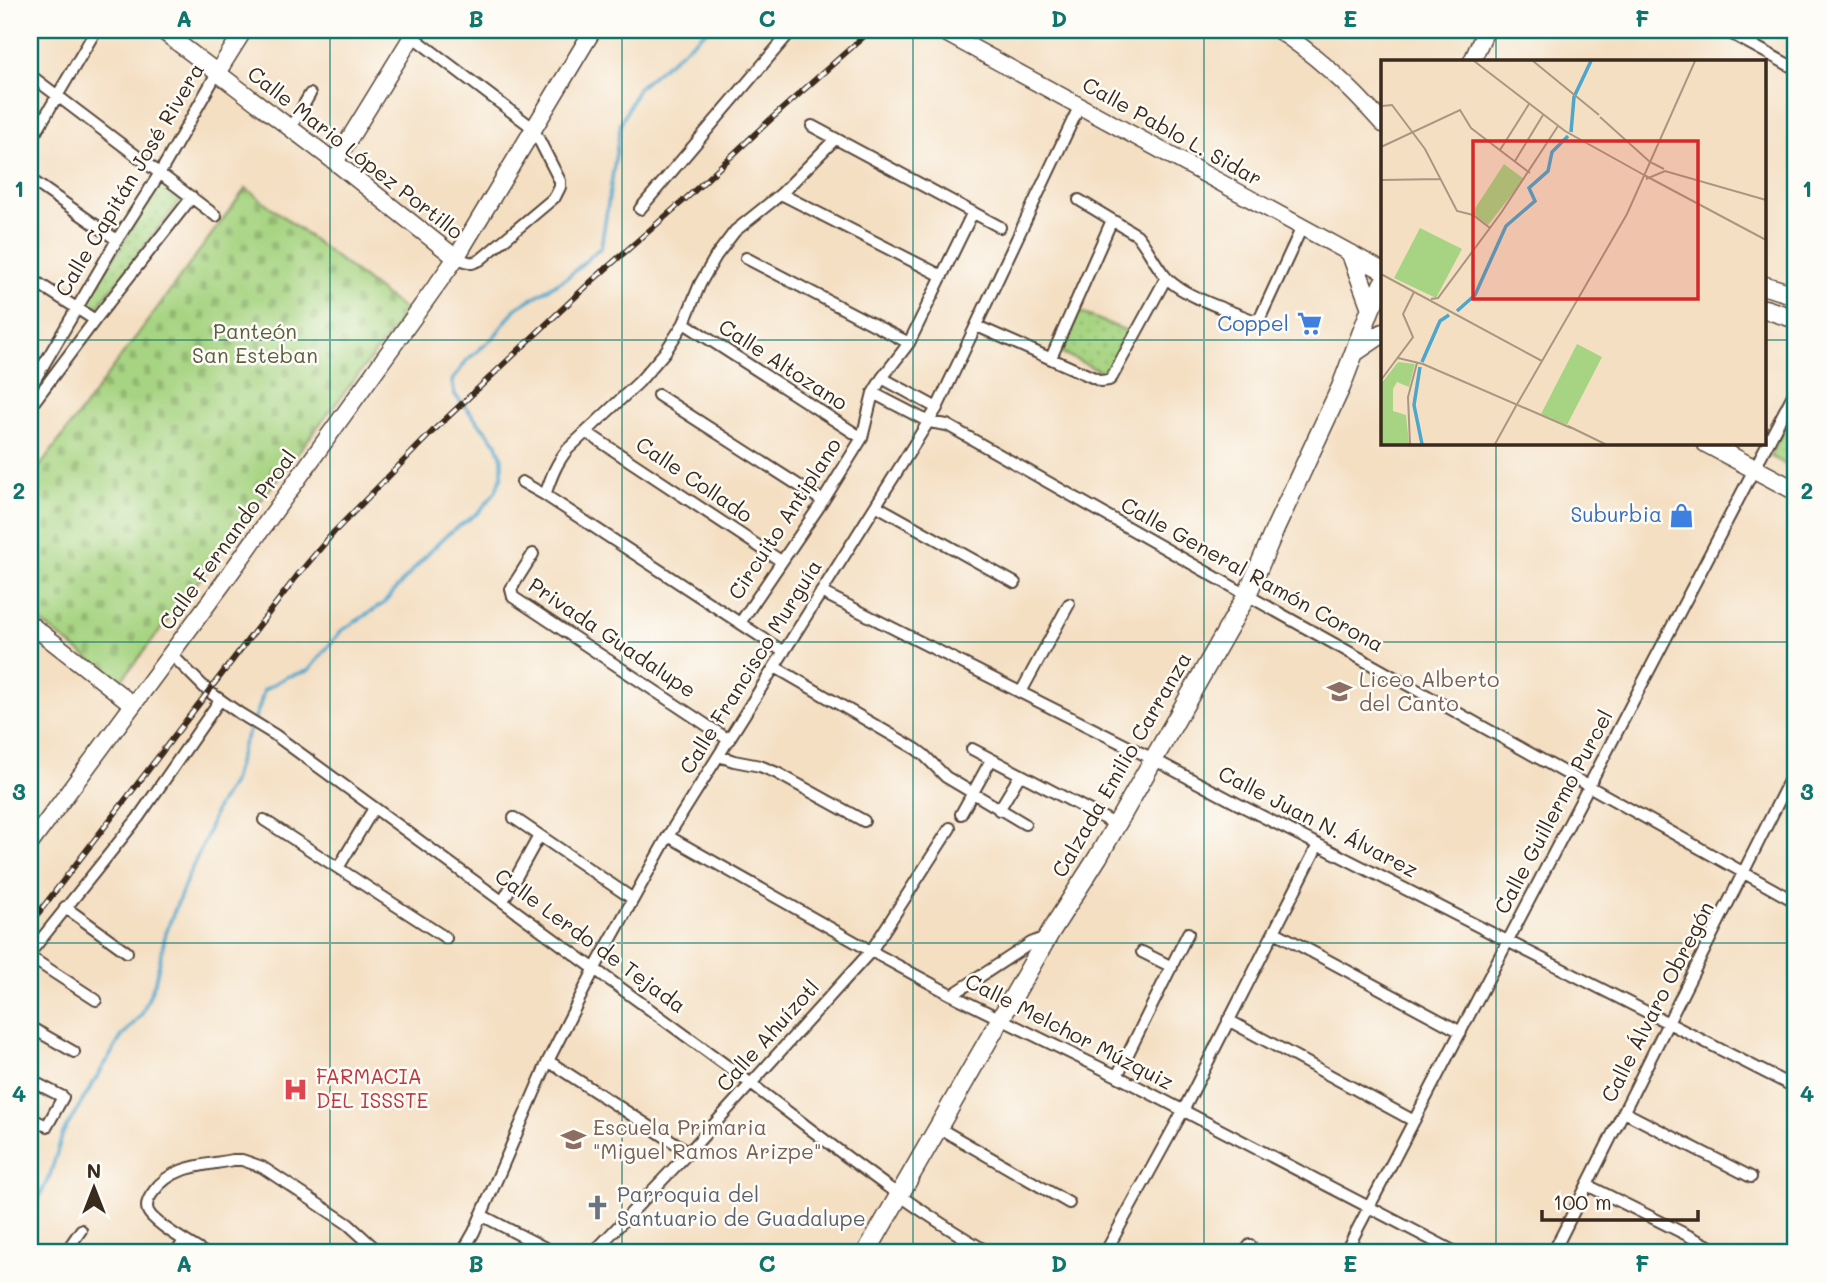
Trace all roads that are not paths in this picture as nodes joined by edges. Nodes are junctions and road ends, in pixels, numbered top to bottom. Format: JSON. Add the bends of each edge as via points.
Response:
{"nodes":[{"id":1,"x":96,"y":30,"type":"edge"},
{"id":2,"x":161,"y":30,"type":"edge"},
{"id":3,"x":244,"y":30,"type":"edge"},
{"id":4,"x":593,"y":30,"type":"edge"},
{"id":5,"x":792,"y":30,"type":"edge"},
{"id":6,"x":940,"y":30,"type":"edge"},
{"id":7,"x":1279,"y":30,"type":"edge"},
{"id":8,"x":1486,"y":30,"type":"edge"},
{"id":9,"x":1725,"y":30,"type":"edge"},
{"id":10,"x":411,"y":32,"type":"edge"},
{"id":11,"x":1796,"y":53,"type":"edge"},
{"id":12,"x":1472,"y":60,"type":"edge"},
{"id":13,"x":1793,"y":67,"type":"edge"},
{"id":14,"x":217,"y":73,"type":"junction"},
{"id":15,"x":30,"y":75,"type":"edge"},
{"id":16,"x":310,"y":94,"type":"dead end"},
{"id":17,"x":58,"y":96,"type":"junction"},
{"id":18,"x":1077,"y":109,"type":"junction"},
{"id":19,"x":1381,"y":122,"type":"edge"},
{"id":20,"x":812,"y":126,"type":"dead end"},
{"id":21,"x":291,"y":127,"type":"junction"},
{"id":22,"x":533,"y":128,"type":"junction"},
{"id":23,"x":835,"y":139,"type":"junction"},
{"id":24,"x":30,"y":142,"type":"edge"},
{"id":25,"x":335,"y":162,"type":"junction"},
{"id":26,"x":160,"y":173,"type":"junction"},
{"id":27,"x":30,"y":179,"type":"edge"},
{"id":28,"x":781,"y":194,"type":"junction"},
{"id":29,"x":192,"y":197,"type":"junction"},
{"id":30,"x":1079,"y":200,"type":"dead end"},
{"id":31,"x":640,"y":209,"type":"dead end"},
{"id":32,"x":972,"y":212,"type":"junction"},
{"id":33,"x":216,"y":216,"type":"dead end"},
{"id":34,"x":1112,"y":220,"type":"junction"},
{"id":35,"x":1000,"y":227,"type":"dead end"},
{"id":36,"x":1302,"y":227,"type":"junction"},
{"id":37,"x":117,"y":240,"type":"junction"},
{"id":38,"x":1350,"y":254,"type":"junction"},
{"id":39,"x":456,"y":258,"type":"junction"},
{"id":40,"x":746,"y":258,"type":"dead end"},
{"id":41,"x":1381,"y":270,"type":"edge"},
{"id":42,"x":942,"y":276,"type":"junction"},
{"id":43,"x":30,"y":278,"type":"edge"},
{"id":44,"x":1166,"y":278,"type":"junction"},
{"id":45,"x":1381,"y":287,"type":"edge"},
{"id":46,"x":1371,"y":308,"type":"junction"},
{"id":47,"x":1766,"y":309,"type":"edge"},
{"id":48,"x":78,"y":310,"type":"junction"},
{"id":49,"x":1796,"y":319,"type":"edge"},
{"id":50,"x":95,"y":320,"type":"junction"},
{"id":51,"x":684,"y":323,"type":"junction"},
{"id":52,"x":977,"y":326,"type":"junction"},
{"id":53,"x":1381,"y":336,"type":"edge"},
{"id":54,"x":909,"y":343,"type":"junction"},
{"id":55,"x":1355,"y":352,"type":"junction"},
{"id":56,"x":1051,"y":358,"type":"junction"},
{"id":57,"x":882,"y":378,"type":"junction"},
{"id":58,"x":30,"y":388,"type":"edge"},
{"id":59,"x":1796,"y":389,"type":"edge"},
{"id":60,"x":873,"y":393,"type":"junction"},
{"id":61,"x":658,"y":395,"type":"dead end"},
{"id":62,"x":30,"y":407,"type":"edge"},
{"id":63,"x":937,"y":408,"type":"junction"},
{"id":64,"x":929,"y":422,"type":"junction"},
{"id":65,"x":947,"y":425,"type":"junction"},
{"id":66,"x":586,"y":432,"type":"junction"},
{"id":67,"x":862,"y":438,"type":"junction"},
{"id":68,"x":1708,"y":444,"type":"edge"},
{"id":69,"x":1755,"y":469,"type":"junction"},
{"id":70,"x":522,"y":482,"type":"dead end"},
{"id":71,"x":1796,"y":491,"type":"edge"},
{"id":72,"x":545,"y":495,"type":"junction"},
{"id":73,"x":823,"y":501,"type":"junction"},
{"id":74,"x":877,"y":506,"type":"junction"},
{"id":75,"x":533,"y":554,"type":"dead end"},
{"id":76,"x":781,"y":561,"type":"junction"},
{"id":77,"x":1015,"y":583,"type":"dead end"},
{"id":78,"x":821,"y":592,"type":"junction"},
{"id":79,"x":1247,"y":595,"type":"junction"},
{"id":80,"x":1069,"y":604,"type":"dead end"},
{"id":81,"x":740,"y":623,"type":"junction"},
{"id":82,"x":30,"y":624,"type":"edge"},
{"id":83,"x":784,"y":652,"type":"junction"},
{"id":84,"x":171,"y":654,"type":"junction"},
{"id":85,"x":775,"y":667,"type":"junction"},
{"id":86,"x":1021,"y":692,"type":"junction"},
{"id":87,"x":220,"y":700,"type":"junction"},
{"id":88,"x":132,"y":704,"type":"junction"},
{"id":89,"x":729,"y":740,"type":"junction"},
{"id":90,"x":972,"y":749,"type":"dead end"},
{"id":91,"x":719,"y":756,"type":"junction"},
{"id":92,"x":1153,"y":759,"type":"junction"},
{"id":93,"x":991,"y":760,"type":"junction"},
{"id":94,"x":1796,"y":767,"type":"edge"},
{"id":95,"x":1020,"y":775,"type":"junction"},
{"id":96,"x":1588,"y":786,"type":"junction"},
{"id":97,"x":971,"y":793,"type":"junction"},
{"id":98,"x":374,"y":808,"type":"junction"},
{"id":99,"x":999,"y":810,"type":"junction"},
{"id":100,"x":961,"y":814,"type":"dead end"},
{"id":101,"x":514,"y":818,"type":"dead end"},
{"id":102,"x":264,"y":820,"type":"dead end"},
{"id":103,"x":864,"y":821,"type":"dead end"},
{"id":104,"x":1025,"y":824,"type":"dead end"},
{"id":105,"x":1115,"y":824,"type":"junction"},
{"id":106,"x":950,"y":828,"type":"dead end"},
{"id":107,"x":539,"y":836,"type":"junction"},
{"id":108,"x":668,"y":836,"type":"junction"},
{"id":109,"x":30,"y":844,"type":"edge"},
{"id":110,"x":1318,"y":845,"type":"junction"},
{"id":111,"x":338,"y":868,"type":"junction"},
{"id":112,"x":1744,"y":873,"type":"junction"},
{"id":113,"x":633,"y":899,"type":"junction"},
{"id":114,"x":503,"y":901,"type":"junction"},
{"id":115,"x":1796,"y":902,"type":"edge"},
{"id":116,"x":65,"y":907,"type":"junction"},
{"id":117,"x":1275,"y":932,"type":"junction"},
{"id":118,"x":1188,"y":933,"type":"dead end"},
{"id":119,"x":1048,"y":936,"type":"junction"},
{"id":120,"x":446,"y":938,"type":"dead end"},
{"id":121,"x":1508,"y":941,"type":"junction"},
{"id":122,"x":871,"y":951,"type":"junction"},
{"id":123,"x":127,"y":952,"type":"dead end"},
{"id":124,"x":1142,"y":953,"type":"dead end"},
{"id":125,"x":30,"y":955,"type":"edge"},
{"id":126,"x":1172,"y":967,"type":"junction"},
{"id":127,"x":595,"y":968,"type":"junction"},
{"id":128,"x":952,"y":995,"type":"junction"},
{"id":129,"x":96,"y":1000,"type":"dead end"},
{"id":130,"x":1002,"y":1019,"type":"junction"},
{"id":131,"x":1228,"y":1020,"type":"junction"},
{"id":132,"x":1668,"y":1023,"type":"junction"},
{"id":133,"x":30,"y":1027,"type":"edge"},
{"id":134,"x":1461,"y":1032,"type":"junction"},
{"id":135,"x":74,"y":1052,"type":"dead end"},
{"id":136,"x":548,"y":1061,"type":"junction"},
{"id":137,"x":1117,"y":1076,"type":"junction"},
{"id":138,"x":30,"y":1080,"type":"edge"},
{"id":139,"x":751,"y":1083,"type":"junction"},
{"id":140,"x":1796,"y":1088,"type":"edge"},
{"id":141,"x":1183,"y":1111,"type":"junction"},
{"id":142,"x":1624,"y":1112,"type":"junction"},
{"id":143,"x":30,"y":1118,"type":"edge"},
{"id":144,"x":1414,"y":1121,"type":"junction"},
{"id":145,"x":939,"y":1128,"type":"junction"},
{"id":146,"x":689,"y":1152,"type":"junction"},
{"id":147,"x":1751,"y":1177,"type":"dead end"},
{"id":148,"x":1587,"y":1185,"type":"junction"},
{"id":149,"x":900,"y":1195,"type":"junction"},
{"id":150,"x":1069,"y":1203,"type":"dead end"},
{"id":151,"x":1370,"y":1207,"type":"junction"},
{"id":152,"x":481,"y":1215,"type":"junction"},
{"id":153,"x":81,"y":1230,"type":"dead end"},
{"id":154,"x":184,"y":1241,"type":"junction"},
{"id":155,"x":65,"y":1253,"type":"edge"},
{"id":156,"x":176,"y":1253,"type":"edge"},
{"id":157,"x":205,"y":1253,"type":"edge"},
{"id":158,"x":380,"y":1253,"type":"edge"},
{"id":159,"x":462,"y":1253,"type":"edge"},
{"id":160,"x":555,"y":1253,"type":"edge"},
{"id":161,"x":593,"y":1253,"type":"edge"},
{"id":162,"x":866,"y":1253,"type":"edge"},
{"id":163,"x":990,"y":1253,"type":"edge"},
{"id":164,"x":1105,"y":1253,"type":"edge"},
{"id":165,"x":1345,"y":1253,"type":"edge"},
{"id":166,"x":1457,"y":1253,"type":"edge"},
{"id":167,"x":1553,"y":1253,"type":"edge"},
{"id":168,"x":1723,"y":1253,"type":"edge"}],
"edges":[{"from":1,"to":17,"type":"street"},
{"from":2,"to":14,"type":"street","name":"Calle Mario López Portillo"},
{"from":3,"to":14,"type":"street","name":"Calle Capitán José Rivera"},
{"from":4,"to":22,"type":"street","name":"Calle Fernando Proal"},
{"from":5,"to":31,"type":"street"},
{"from":6,"to":18,"type":"street","name":"Calle Pablo L. Sidar"},
{"from":7,"to":19,"type":"street","via":[[1333,73]]},
{"from":8,"to":12,"type":"street"},
{"from":9,"to":13,"type":"street"},
{"from":10,"to":22,"type":"street"},
{"from":10,"to":25,"type":"street"},
{"from":11,"to":13,"type":"street"},
{"from":14,"to":21,"type":"street","name":"Calle Mario López Portillo"},
{"from":14,"to":26,"type":"street","name":"Calle Capitán José Rivera"},
{"from":15,"to":17,"type":"street"},
{"from":16,"to":21,"type":"street"},
{"from":17,"to":24,"type":"street"},
{"from":17,"to":26,"type":"street"},
{"from":18,"to":36,"type":"street","name":"Calle Pablo L. Sidar"},
{"from":18,"to":52,"type":"street","name":"Calle Francisco Murguía"},
{"from":20,"to":23,"type":"street"},
{"from":21,"to":25,"type":"street","name":"Calle Mario López Portillo"},
{"from":22,"to":39,"type":"street","name":"Calle Fernando Proal"},
{"from":22,"to":39,"type":"street","via":[[560,181],[558,193],[480,260],[472,263]]},
{"from":23,"to":28,"type":"street"},
{"from":23,"to":32,"type":"street"},
{"from":25,"to":39,"type":"street","name":"Calle Mario López Portillo"},
{"from":26,"to":29,"type":"street"},
{"from":26,"to":37,"type":"street","name":"Calle Capitán José Rivera"},
{"from":27,"to":37,"type":"street"},
{"from":28,"to":42,"type":"street"},
{"from":28,"to":51,"type":"street","via":[[736,231],[716,256]]},
{"from":29,"to":33,"type":"street"},
{"from":29,"to":50,"type":"street","name":"Calle Capitán José Rivera"},
{"from":30,"to":34,"type":"street"},
{"from":32,"to":35,"type":"street"},
{"from":32,"to":42,"type":"street","name":"Circuito Antiplano"},
{"from":34,"to":44,"type":"street","via":[[1137,235]]},
{"from":34,"to":56,"type":"street"},
{"from":36,"to":38,"type":"street","name":"Calle Pablo L. Sidar"},
{"from":36,"to":44,"type":"street","via":[[1258,320],[1201,299]]},
{"from":37,"to":48,"type":"street","name":"Calle Capitán José Rivera"},
{"from":38,"to":41,"type":"street","name":"Calle Pablo L. Sidar"},
{"from":38,"to":46,"type":"main road"},
{"from":39,"to":84,"type":"street","name":"Calle Fernando Proal"},
{"from":40,"to":54,"type":"street"},
{"from":42,"to":54,"type":"street","name":"Circuito Antiplano"},
{"from":43,"to":48,"type":"street"},
{"from":44,"to":56,"type":"street","via":[[1109,380],[1101,381]]},
{"from":45,"to":46,"type":"main road","name":"Calzada Emilio Carranza"},
{"from":46,"to":55,"type":"main road","name":"Calzada Emilio Carranza"},
{"from":47,"to":49,"type":"main road"},
{"from":48,"to":50,"type":"street"},
{"from":48,"to":58,"type":"street","name":"Calle Capitán José Rivera"},
{"from":50,"to":62,"type":"street","name":"Calle Capitán José Rivera"},
{"from":51,"to":66,"type":"street","via":[[639,382]]},
{"from":51,"to":67,"type":"street","name":"Calle Altozano"},
{"from":52,"to":56,"type":"street"},
{"from":52,"to":63,"type":"street","name":"Calle Francisco Murguía"},
{"from":53,"to":55,"type":"main road"},
{"from":54,"to":57,"type":"street","name":"Circuito Antiplano"},
{"from":55,"to":79,"type":"main road","name":"Calzada Emilio Carranza"},
{"from":57,"to":60,"type":"street","name":"Circuito Antiplano"},
{"from":57,"to":63,"type":"street"},
{"from":59,"to":69,"type":"street","name":"Calle Guillermo Purcel"},
{"from":60,"to":64,"type":"street","name":"Calle General Ramón Corona"},
{"from":60,"to":67,"type":"street","name":"Circuito Antiplano"},
{"from":61,"to":73,"type":"street"},
{"from":63,"to":64,"type":"street","name":"Calle Francisco Murguía"},
{"from":63,"to":65,"type":"street","name":"Calle General Ramón Corona"},
{"from":64,"to":65,"type":"street","name":"Calle General Ramón Corona"},
{"from":64,"to":74,"type":"street","name":"Calle Francisco Murguía"},
{"from":65,"to":79,"type":"street","name":"Calle General Ramón Corona"},
{"from":66,"to":72,"type":"street","via":[[559,459]]},
{"from":66,"to":76,"type":"street","name":"Calle Collado"},
{"from":67,"to":73,"type":"street","name":"Circuito Antiplano"},
{"from":68,"to":69,"type":"main road"},
{"from":69,"to":71,"type":"main road"},
{"from":69,"to":96,"type":"street","name":"Calle Guillermo Purcel"},
{"from":70,"to":72,"type":"street","name":"Circuito Antiplano"},
{"from":72,"to":81,"type":"street","name":"Circuito Antiplano"},
{"from":73,"to":76,"type":"street","name":"Circuito Antiplano"},
{"from":74,"to":77,"type":"street"},
{"from":74,"to":78,"type":"street","name":"Calle Francisco Murguía"},
{"from":75,"to":89,"type":"street","name":"Privada Guadalupe","via":[[511,589],[513,597]]},
{"from":76,"to":81,"type":"street","name":"Circuito Antiplano"},
{"from":78,"to":83,"type":"street","name":"Calle Francisco Murguía"},
{"from":78,"to":86,"type":"street","name":"Calle Juan N. Álvarez"},
{"from":79,"to":92,"type":"main road","name":"Calzada Emilio Carranza"},
{"from":79,"to":96,"type":"street","name":"Calle General Ramón Corona"},
{"from":80,"to":86,"type":"street"},
{"from":81,"to":83,"type":"street","name":"Circuito Antiplano"},
{"from":82,"to":88,"type":"street"},
{"from":83,"to":85,"type":"street","name":"Calle Francisco Murguía"},
{"from":84,"to":87,"type":"street","name":"Calle Lerdo de Tejada"},
{"from":84,"to":88,"type":"street","name":"Calle Fernando Proal"},
{"from":85,"to":89,"type":"street","name":"Calle Francisco Murguía"},
{"from":85,"to":97,"type":"street","via":[[916,749]]},
{"from":86,"to":92,"type":"street","name":"Calle Juan N. Álvarez"},
{"from":87,"to":98,"type":"street","name":"Calle Lerdo de Tejada"},
{"from":87,"to":116,"type":"street","via":[[138,818]]},
{"from":88,"to":109,"type":"street","name":"Calle Fernando Proal"},
{"from":89,"to":91,"type":"street","name":"Calle Francisco Murguía"},
{"from":90,"to":93,"type":"street"},
{"from":91,"to":103,"type":"street","via":[[777,773]]},
{"from":91,"to":108,"type":"street","name":"Calle Francisco Murguía"},
{"from":92,"to":105,"type":"main road","name":"Calzada Emilio Carranza"},
{"from":92,"to":110,"type":"street","name":"Calle Juan N. Álvarez"},
{"from":93,"to":95,"type":"street"},
{"from":93,"to":97,"type":"street"},
{"from":94,"to":112,"type":"street","name":"Calle Álvaro Obregón"},
{"from":95,"to":99,"type":"street"},
{"from":95,"to":105,"type":"street"},
{"from":96,"to":112,"type":"street","name":"Calle General Ramón Corona"},
{"from":96,"to":121,"type":"street","name":"Calle Guillermo Purcel"},
{"from":97,"to":99,"type":"street"},
{"from":97,"to":100,"type":"street"},
{"from":98,"to":111,"type":"street"},
{"from":98,"to":114,"type":"street","name":"Calle Lerdo de Tejada"},
{"from":99,"to":104,"type":"street"},
{"from":101,"to":107,"type":"street"},
{"from":102,"to":111,"type":"street"},
{"from":105,"to":119,"type":"main road","name":"Calzada Emilio Carranza"},
{"from":106,"to":122,"type":"street","name":"Calle Ahuízotl"},
{"from":107,"to":113,"type":"street"},
{"from":107,"to":114,"type":"street"},
{"from":108,"to":113,"type":"street","name":"Calle Francisco Murguía"},
{"from":108,"to":122,"type":"street","name":"Calle Melchor Múzquiz"},
{"from":110,"to":117,"type":"street"},
{"from":110,"to":121,"type":"street","name":"Calle Juan N. Álvarez"},
{"from":111,"to":120,"type":"street"},
{"from":112,"to":115,"type":"street","name":"Calle General Ramón Corona"},
{"from":112,"to":132,"type":"street","name":"Calle Álvaro Obregón"},
{"from":113,"to":127,"type":"street","name":"Calle Francisco Murguía"},
{"from":114,"to":127,"type":"street","name":"Calle Lerdo de Tejada"},
{"from":116,"to":123,"type":"street"},
{"from":116,"to":125,"type":"street"},
{"from":117,"to":131,"type":"street"},
{"from":117,"to":134,"type":"street"},
{"from":118,"to":126,"type":"street"},
{"from":119,"to":128,"type":"street"},
{"from":119,"to":130,"type":"main road","name":"Calzada Emilio Carranza"},
{"from":121,"to":132,"type":"street","name":"Calle Juan N. Álvarez"},
{"from":121,"to":134,"type":"street","name":"Calle Guillermo Purcel"},
{"from":122,"to":128,"type":"street","name":"Calle Melchor Múzquiz"},
{"from":122,"to":139,"type":"street","name":"Calle Ahuízotl"},
{"from":124,"to":126,"type":"street"},
{"from":125,"to":129,"type":"street"},
{"from":126,"to":137,"type":"street"},
{"from":127,"to":136,"type":"street","name":"Calle Francisco Murguía"},
{"from":127,"to":139,"type":"street","name":"Calle Lerdo de Tejada"},
{"from":128,"to":130,"type":"street","name":"Calle Melchor Múzquiz"},
{"from":130,"to":137,"type":"street","name":"Calle Melchor Múzquiz"},
{"from":130,"to":145,"type":"main road","name":"Calzada Emilio Carranza"},
{"from":131,"to":141,"type":"street"},
{"from":131,"to":144,"type":"street"},
{"from":132,"to":140,"type":"street","name":"Calle Juan N. Álvarez"},
{"from":132,"to":142,"type":"street","name":"Calle Álvaro Obregón"},
{"from":133,"to":135,"type":"street"},
{"from":134,"to":144,"type":"street","name":"Calle Guillermo Purcel"},
{"from":136,"to":146,"type":"street"},
{"from":136,"to":152,"type":"street","name":"Calle Francisco Murguía"},
{"from":137,"to":141,"type":"street","name":"Calle Melchor Múzquiz"},
{"from":138,"to":143,"type":"street","via":[[62,1097],[47,1126]]},
{"from":139,"to":146,"type":"street","name":"Calle Ahuízotl"},
{"from":139,"to":149,"type":"street","name":"Calle Lerdo de Tejada"},
{"from":141,"to":151,"type":"street","name":"Calle Melchor Múzquiz"},
{"from":141,"to":164,"type":"street"},
{"from":142,"to":147,"type":"street"},
{"from":142,"to":148,"type":"street","name":"Calle Álvaro Obregón"},
{"from":144,"to":151,"type":"street","name":"Calle Guillermo Purcel"},
{"from":145,"to":149,"type":"main road","name":"Calzada Emilio Carranza"},
{"from":145,"to":150,"type":"street"},
{"from":146,"to":161,"type":"street","name":"Calle Ahuízotl"},
{"from":148,"to":167,"type":"street","name":"Calle Álvaro Obregón"},
{"from":148,"to":168,"type":"street"},
{"from":149,"to":162,"type":"main road","name":"Calzada Emilio Carranza"},
{"from":149,"to":163,"type":"street","name":"Calle Lerdo de Tejada"},
{"from":151,"to":165,"type":"street","name":"Calle Guillermo Purcel"},
{"from":151,"to":166,"type":"street","name":"Calle Melchor Múzquiz"},
{"from":152,"to":159,"type":"street","name":"Calle Francisco Murguía"},
{"from":152,"to":160,"type":"street"},
{"from":153,"to":155,"type":"street"},
{"from":154,"to":156,"type":"street"},
{"from":154,"to":157,"type":"street"},
{"from":154,"to":158,"type":"street","via":[[148,1212],[150,1197],[175,1172],[242,1160],[262,1167],[348,1224]]}]}
